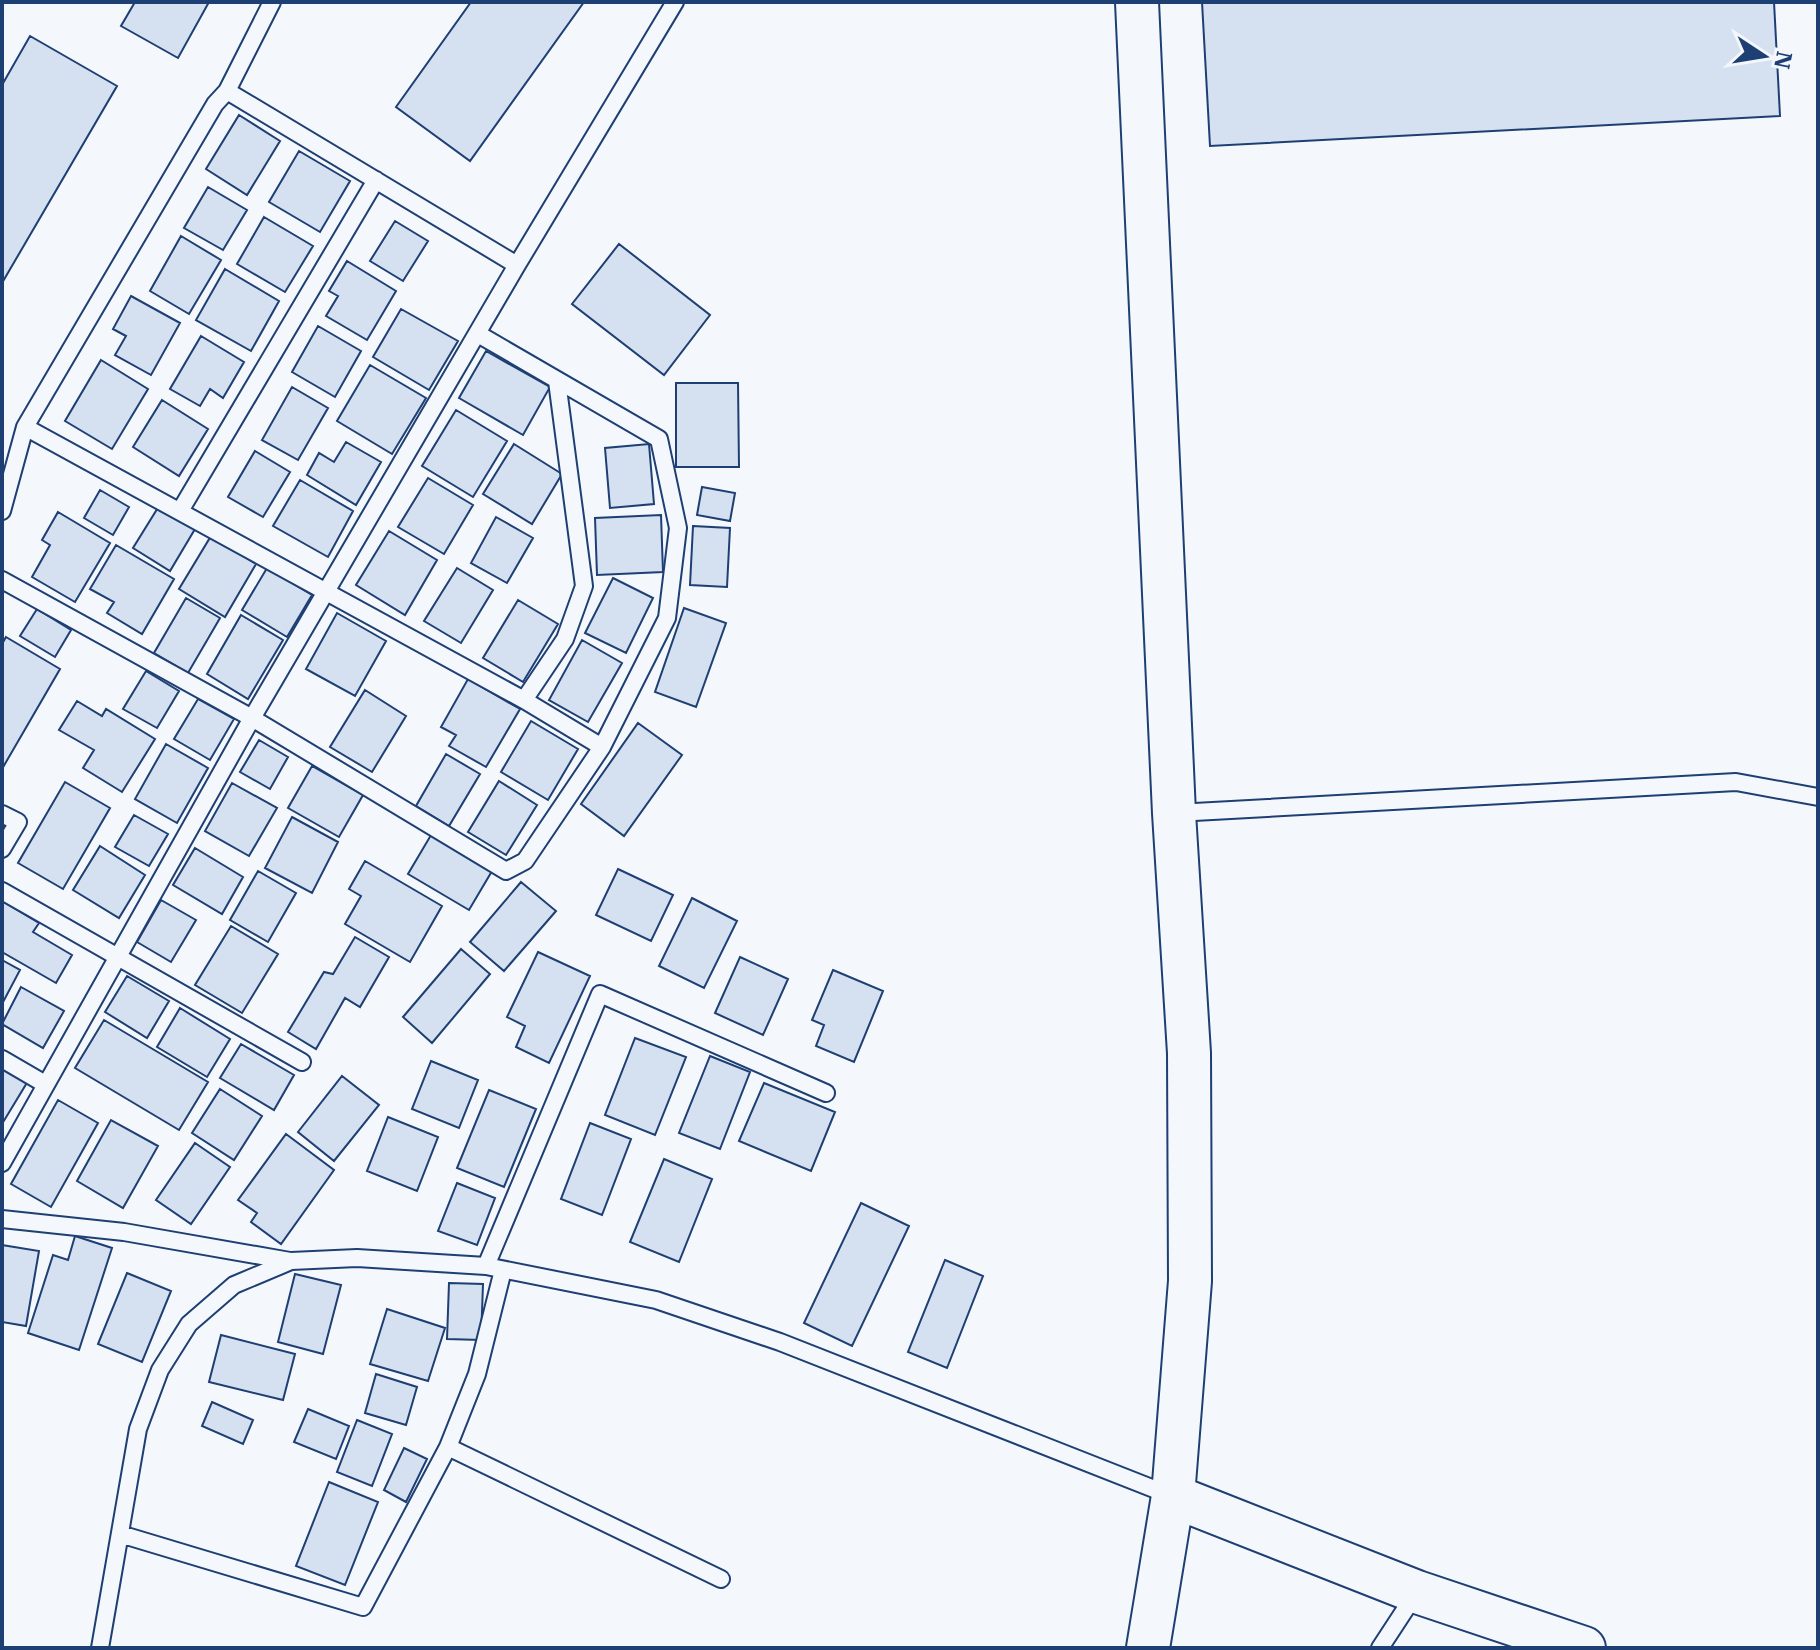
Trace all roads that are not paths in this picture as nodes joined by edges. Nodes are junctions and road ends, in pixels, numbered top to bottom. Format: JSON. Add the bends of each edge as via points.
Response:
{"nodes":[{"id":1,"x":272,"y":2,"type":"edge"},
{"id":2,"x":675,"y":2,"type":"edge"},
{"id":3,"x":1137,"y":2,"type":"edge"},
{"id":4,"x":227,"y":91,"type":"junction"},
{"id":5,"x":376,"y":180,"type":"junction"},
{"id":6,"x":517,"y":265,"type":"junction"},
{"id":7,"x":478,"y":334,"type":"junction"},
{"id":8,"x":557,"y":381,"type":"junction"},
{"id":9,"x":25,"y":427,"type":"junction"},
{"id":10,"x":2,"y":511,"type":"edge"},
{"id":11,"x":180,"y":511,"type":"junction"},
{"id":12,"x":2,"y":580,"type":"edge"},
{"id":13,"x":328,"y":593,"type":"junction"},
{"id":14,"x":524,"y":700,"type":"junction"},
{"id":15,"x":252,"y":718,"type":"junction"},
{"id":16,"x":602,"y":747,"type":"junction"},
{"id":17,"x":1818,"y":797,"type":"edge"},
{"id":18,"x":1174,"y":813,"type":"junction"},
{"id":19,"x":2,"y":814,"type":"edge"},
{"id":20,"x":2,"y":849,"type":"edge"},
{"id":21,"x":2,"y":891,"type":"edge"},
{"id":22,"x":117,"y":957,"type":"junction"},
{"id":23,"x":2,"y":1059,"type":"edge"},
{"id":24,"x":302,"y":1062,"type":"dead end"},
{"id":25,"x":45,"y":1084,"type":"junction"},
{"id":26,"x":826,"y":1093,"type":"dead end"},
{"id":27,"x":2,"y":1163,"type":"edge"},
{"id":28,"x":2,"y":1219,"type":"edge"},
{"id":29,"x":291,"y":1261,"type":"junction"},
{"id":30,"x":486,"y":1266,"type":"junction"},
{"id":31,"x":503,"y":1270,"type":"junction"},
{"id":32,"x":448,"y":1447,"type":"junction"},
{"id":33,"x":1173,"y":1496,"type":"junction"},
{"id":34,"x":120,"y":1534,"type":"junction"},
{"id":35,"x":721,"y":1579,"type":"dead end"},
{"id":36,"x":1417,"y":1592,"type":"junction"},
{"id":37,"x":100,"y":1648,"type":"edge"},
{"id":38,"x":1148,"y":1648,"type":"edge"},
{"id":39,"x":1380,"y":1648,"type":"edge"},
{"id":40,"x":1584,"y":1648,"type":"edge"}],
"edges":[{"from":1,"to":4,"type":"lane"},
{"from":2,"to":6,"type":"lane"},
{"from":3,"to":18,"type":"street"},
{"from":4,"to":5,"type":"lane"},
{"from":4,"to":9,"type":"lane"},
{"from":5,"to":6,"type":"lane"},
{"from":5,"to":11,"type":"lane"},
{"from":6,"to":7,"type":"lane"},
{"from":7,"to":8,"type":"lane"},
{"from":7,"to":13,"type":"lane"},
{"from":8,"to":14,"type":"lane","via":[[584,586],[565,639]]},
{"from":8,"to":16,"type":"lane","via":[[659,439],[678,528],[667,618]]},
{"from":9,"to":10,"type":"lane"},
{"from":9,"to":11,"type":"lane"},
{"from":11,"to":13,"type":"lane"},
{"from":12,"to":15,"type":"lane"},
{"from":13,"to":14,"type":"lane"},
{"from":13,"to":15,"type":"lane"},
{"from":14,"to":16,"type":"lane"},
{"from":15,"to":16,"type":"lane","via":[[506,871],[525,861]]},
{"from":15,"to":22,"type":"lane"},
{"from":17,"to":18,"type":"lane","via":[[1736,782]]},
{"from":18,"to":33,"type":"street","via":[[1189,1053],[1190,1281]]},
{"from":19,"to":20,"type":"lane","via":[[18,822]]},
{"from":21,"to":22,"type":"lane"},
{"from":22,"to":24,"type":"lane"},
{"from":22,"to":25,"type":"lane"},
{"from":23,"to":25,"type":"lane"},
{"from":25,"to":27,"type":"lane"},
{"from":26,"to":30,"type":"lane","via":[[600,994]]},
{"from":28,"to":29,"type":"lane","via":[[124,1232]]},
{"from":29,"to":30,"type":"lane","via":[[357,1258]]},
{"from":29,"to":34,"type":"lane","via":[[234,1285],[189,1324],[160,1370],[138,1429]]},
{"from":30,"to":31,"type":"lane"},
{"from":31,"to":32,"type":"lane","via":[[477,1374]]},
{"from":31,"to":33,"type":"lane","via":[[656,1300],[780,1342]]},
{"from":32,"to":34,"type":"lane","via":[[363,1607]]},
{"from":32,"to":35,"type":"lane"},
{"from":33,"to":36,"type":"street"},
{"from":33,"to":38,"type":"street"},
{"from":34,"to":37,"type":"lane"},
{"from":36,"to":39,"type":"lane"},
{"from":36,"to":40,"type":"street"}]}
